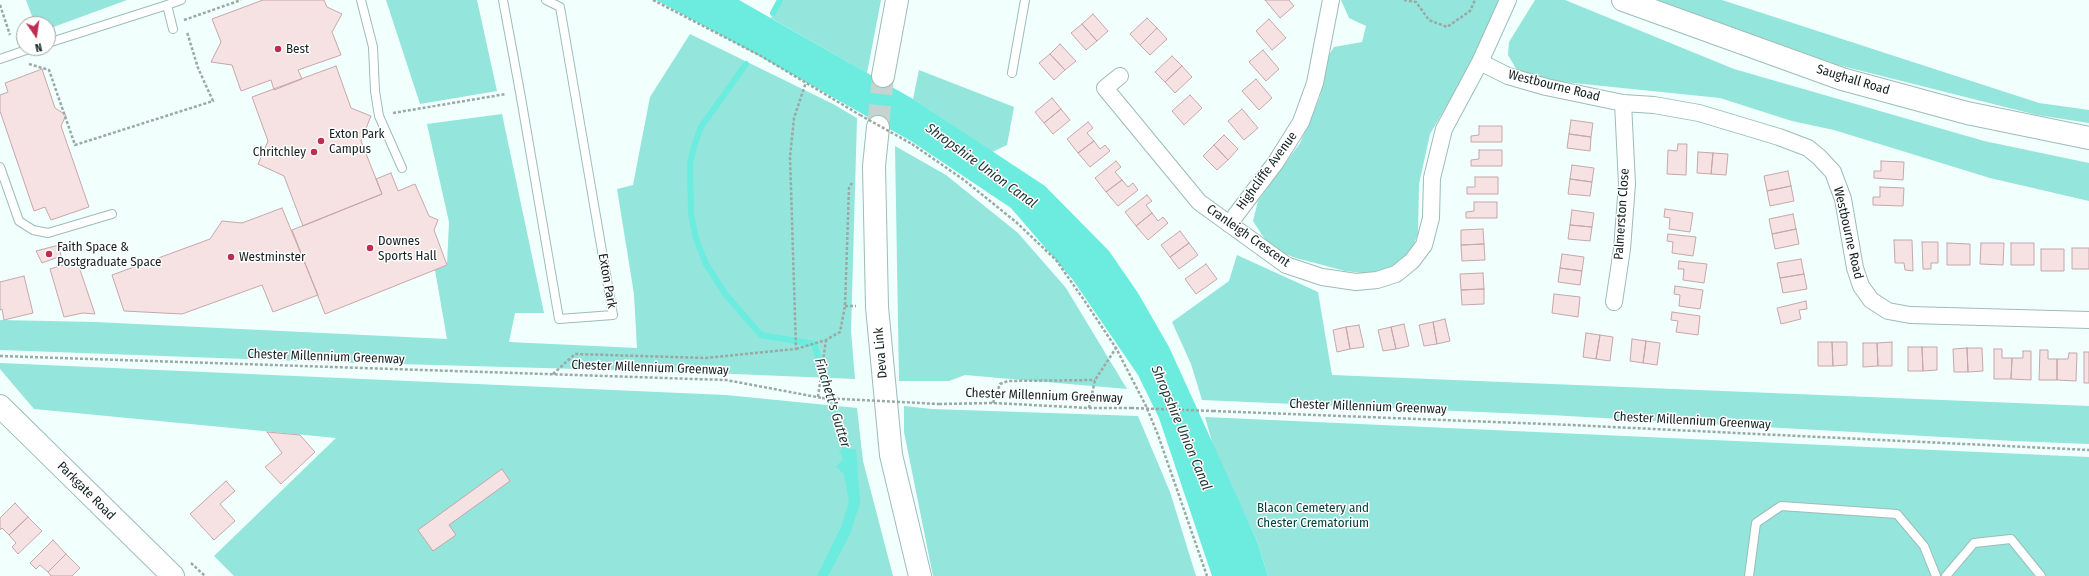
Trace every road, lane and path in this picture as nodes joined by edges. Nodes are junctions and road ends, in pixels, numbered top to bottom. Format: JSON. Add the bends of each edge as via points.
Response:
{"nodes":[{"id":1,"x":180,"y":0,"type":"edge"},
{"id":2,"x":241,"y":0,"type":"edge"},
{"id":3,"x":361,"y":0,"type":"edge"},
{"id":4,"x":503,"y":0,"type":"edge"},
{"id":5,"x":546,"y":0,"type":"edge"},
{"id":6,"x":653,"y":0,"type":"edge"},
{"id":7,"x":897,"y":0,"type":"edge"},
{"id":8,"x":1025,"y":0,"type":"edge"},
{"id":9,"x":1331,"y":0,"type":"edge"},
{"id":10,"x":1404,"y":0,"type":"edge"},
{"id":11,"x":1476,"y":0,"type":"edge"},
{"id":12,"x":1508,"y":0,"type":"edge"},
{"id":13,"x":1623,"y":0,"type":"edge"},
{"id":14,"x":0,"y":5,"type":"edge"},
{"id":15,"x":167,"y":5,"type":"junction"},
{"id":16,"x":173,"y":29,"type":"dead end"},
{"id":17,"x":10,"y":35,"type":"dead end"},
{"id":18,"x":56,"y":40,"type":"edge"},
{"id":19,"x":16,"y":53,"type":"edge"},
{"id":20,"x":29,"y":56,"type":"edge"},
{"id":21,"x":0,"y":59,"type":"edge"},
{"id":22,"x":1480,"y":62,"type":"junction"},
{"id":23,"x":1012,"y":72,"type":"dead end"},
{"id":24,"x":883,"y":76,"type":"tunnel mouth"},
{"id":25,"x":1120,"y":76,"type":"dead end"},
{"id":26,"x":806,"y":82,"type":"junction"},
{"id":27,"x":520,"y":92,"type":"junction"},
{"id":28,"x":1623,"y":103,"type":"junction"},
{"id":29,"x":379,"y":116,"type":"junction"},
{"id":30,"x":878,"y":127,"type":"tunnel mouth"},
{"id":31,"x":2089,"y":138,"type":"edge"},
{"id":32,"x":0,"y":167,"type":"edge"},
{"id":33,"x":402,"y":168,"type":"dead end"},
{"id":34,"x":857,"y":177,"type":"dead end"},
{"id":35,"x":112,"y":214,"type":"dead end"},
{"id":36,"x":1229,"y":224,"type":"junction"},
{"id":37,"x":1614,"y":302,"type":"dead end"},
{"id":38,"x":845,"y":306,"type":"junction"},
{"id":39,"x":857,"y":306,"type":"dead end"},
{"id":40,"x":2089,"y":320,"type":"edge"},
{"id":41,"x":826,"y":340,"type":"junction"},
{"id":42,"x":1116,"y":348,"type":"junction"},
{"id":43,"x":796,"y":349,"type":"junction"},
{"id":44,"x":0,"y":356,"type":"edge"},
{"id":45,"x":553,"y":374,"type":"junction"},
{"id":46,"x":1095,"y":380,"type":"junction"},
{"id":47,"x":818,"y":397,"type":"junction"},
{"id":48,"x":993,"y":403,"type":"junction"},
{"id":49,"x":0,"y":406,"type":"edge"},
{"id":50,"x":1089,"y":408,"type":"junction"},
{"id":51,"x":2089,"y":450,"type":"edge"},
{"id":52,"x":173,"y":576,"type":"edge"},
{"id":53,"x":920,"y":576,"type":"edge"},
{"id":54,"x":1207,"y":576,"type":"edge"},
{"id":55,"x":1749,"y":576,"type":"edge"},
{"id":56,"x":1936,"y":576,"type":"edge"},
{"id":57,"x":1946,"y":576,"type":"edge"},
{"id":58,"x":2041,"y":576,"type":"edge"}],
"edges":[{"from":1,"to":15,"type":"lane"},
{"from":2,"to":20,"type":"path","via":[[184,21],[198,68],[214,101],[75,145],[50,70],[30,65]]},
{"from":3,"to":29,"type":"lane","via":[[373,47]]},
{"from":4,"to":27,"type":"lane","name":"Exton Park"},
{"from":5,"to":27,"type":"lane","name":"Exton Park","via":[[560,7],[613,315],[559,319]]},
{"from":6,"to":26,"type":"path"},
{"from":7,"to":24,"type":"main road"},
{"from":8,"to":23,"type":"lane"},
{"from":9,"to":36,"type":"street","name":"Highcliffe Avenue","via":[[1315,83],[1301,122],[1276,162]]},
{"from":10,"to":11,"type":"path","via":[[1416,2],[1429,20],[1447,27],[1470,11]]},
{"from":12,"to":22,"type":"street","name":"Cranleigh Crescent"},
{"from":13,"to":31,"type":"main road","name":"Saughall Road","via":[[1842,79],[1967,113]]},
{"from":14,"to":17,"type":"path"},
{"from":15,"to":16,"type":"lane"},
{"from":15,"to":18,"type":"lane"},
{"from":19,"to":21,"type":"lane"},
{"from":22,"to":28,"type":"street","name":"Westbourne Road","via":[[1508,76],[1546,87]]},
{"from":22,"to":36,"type":"street","name":"Cranleigh Crescent","via":[[1444,129],[1432,178],[1431,218],[1424,245],[1412,261],[1396,274],[1377,280],[1356,282],[1322,277],[1286,265]]},
{"from":25,"to":36,"type":"street","name":"Cranleigh Crescent","via":[[1105,88],[1199,202]]},
{"from":26,"to":42,"type":"path","bridge":true,"via":[[912,144],[964,180],[1016,222],[1056,260]]},
{"from":26,"to":43,"type":"path","via":[[794,118],[790,157]]},
{"from":27,"to":29,"type":"path"},
{"from":28,"to":37,"type":"street","name":"Palmerston Close","via":[[1627,184],[1622,249]]},
{"from":28,"to":40,"type":"street","name":"Westbourne Road","via":[[1654,104],[1699,113],[1808,148],[1833,172],[1843,200],[1855,268],[1861,286],[1871,300],[1888,311],[1910,315]]},
{"from":29,"to":33,"type":"lane"},
{"from":30,"to":53,"type":"main road","name":"Deva Link","via":[[874,166],[877,307],[890,455]]},
{"from":32,"to":35,"type":"lane","via":[[19,221],[33,230],[48,233]]},
{"from":34,"to":38,"type":"path","via":[[850,188]]},
{"from":38,"to":39,"type":"path"},
{"from":38,"to":41,"type":"path","via":[[840,332]]},
{"from":41,"to":43,"type":"path"},
{"from":41,"to":47,"type":"path"},
{"from":42,"to":46,"type":"path"},
{"from":42,"to":54,"type":"path","via":[[1131,374],[1158,434]]},
{"from":43,"to":45,"type":"path","via":[[706,358],[575,354]]},
{"from":44,"to":45,"type":"path","name":"Chester Millennium Greenway"},
{"from":45,"to":47,"type":"path","name":"Chester Millennium Greenway","via":[[726,380]]},
{"from":46,"to":48,"type":"path","via":[[1008,381],[1000,384]]},
{"from":46,"to":50,"type":"path"},
{"from":47,"to":48,"type":"path","name":"Chester Millennium Greenway","bridge":true,"via":[[939,404]]},
{"from":48,"to":50,"type":"path","name":"Chester Millennium Greenway"},
{"from":49,"to":52,"type":"main road","name":"Parkgate Road"},
{"from":50,"to":51,"type":"path","name":"Chester Millennium Greenway","bridge":true,"via":[[1570,424]]},
{"from":55,"to":56,"type":"lane","via":[[1756,523],[1781,506],[1897,514],[1924,546]]},
{"from":57,"to":58,"type":"lane","via":[[1974,543],[2011,539]]}]}
